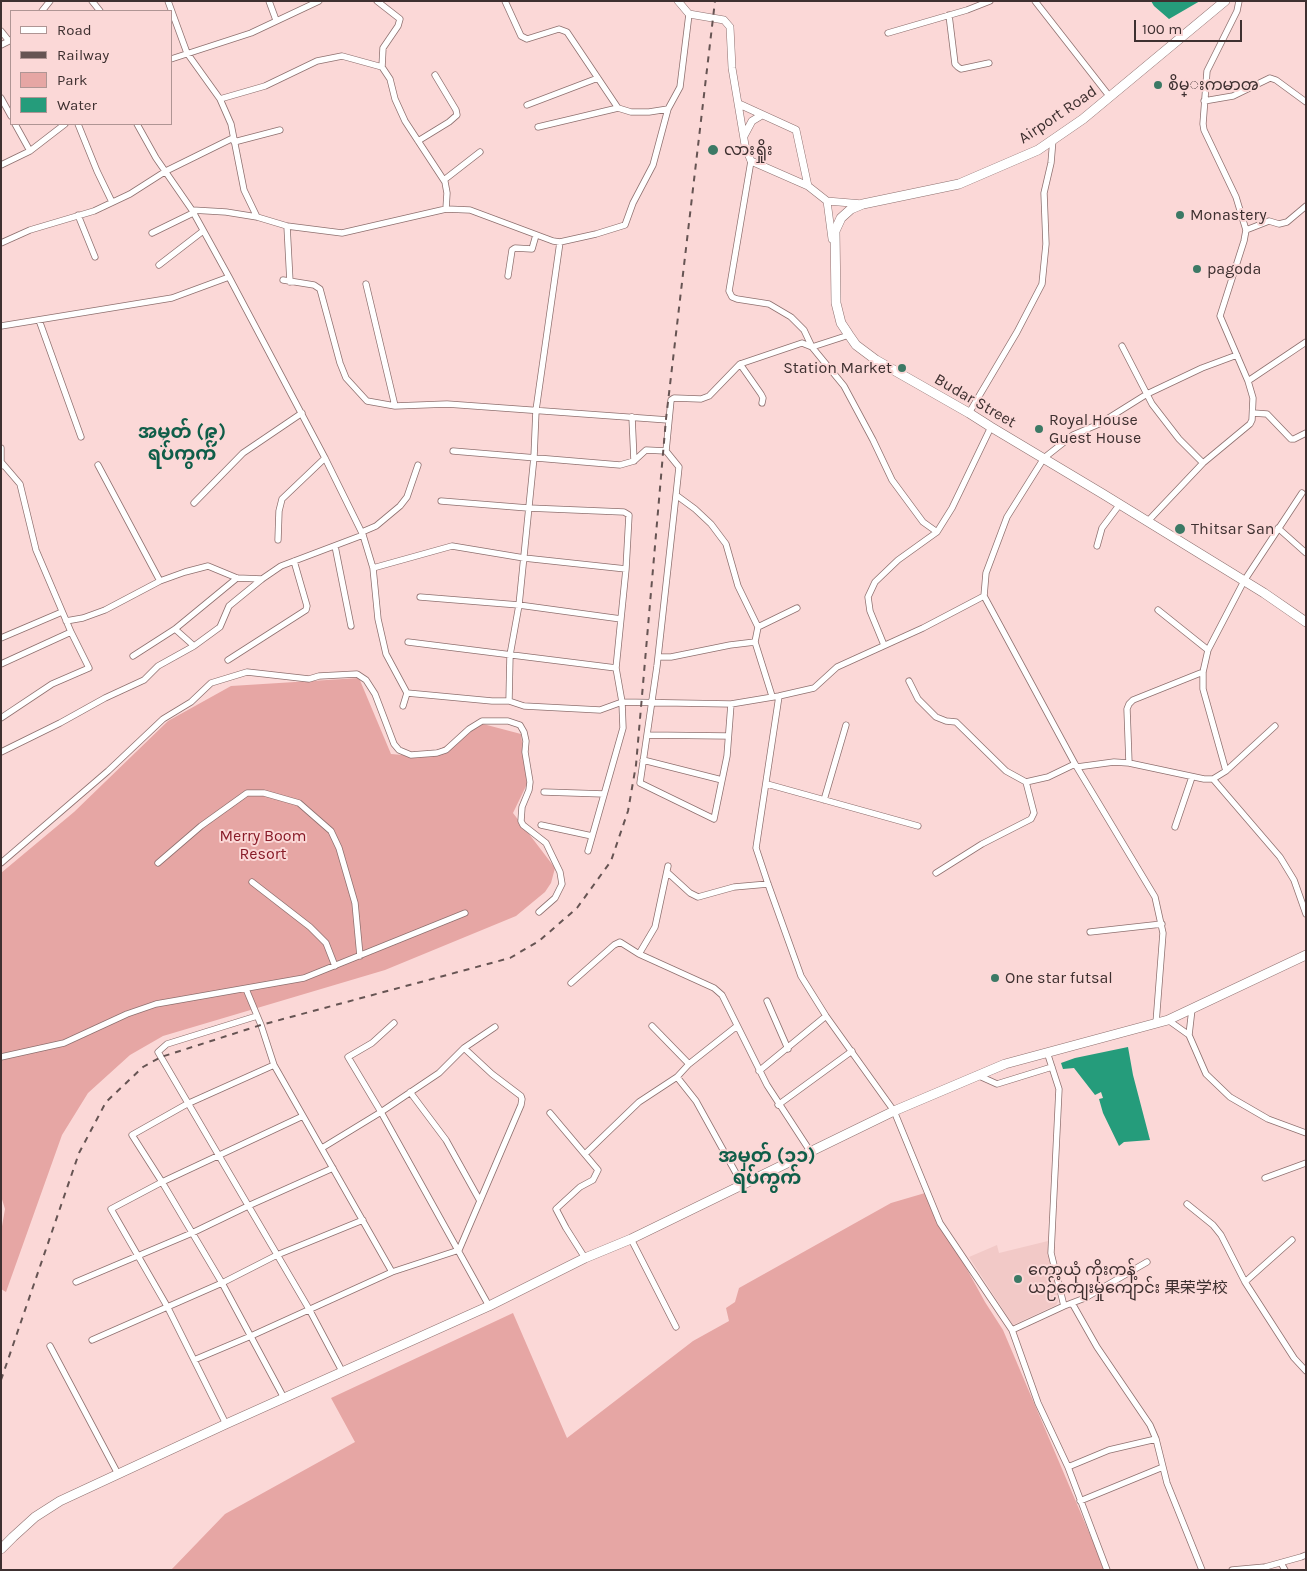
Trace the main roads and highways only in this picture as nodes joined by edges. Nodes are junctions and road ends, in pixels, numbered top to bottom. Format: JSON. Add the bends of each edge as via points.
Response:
{"nodes":[{"id":1,"x":1226,"y":1,"type":"edge"},
{"id":2,"x":851,"y":209,"type":"joint"},
{"id":3,"x":1306,"y":622,"type":"edge"},
{"id":4,"x":1306,"y":956,"type":"edge"},
{"id":5,"x":1,"y":1549,"type":"edge"}],
"edges":[{"from":1,"to":2,"type":"main road","name":"Airport Road","via":[[1084,119],[1038,150],[959,184]]},
{"from":2,"to":3,"type":"main road","name":"Budar Street","via":[[841,218],[835,231],[834,250],[836,303],[841,323],[856,345],[876,360],[1120,504]]},
{"from":4,"to":5,"type":"main road","via":[[1168,1020],[1005,1064],[894,1111],[489,1306],[60,1500],[35,1517]]}]}
